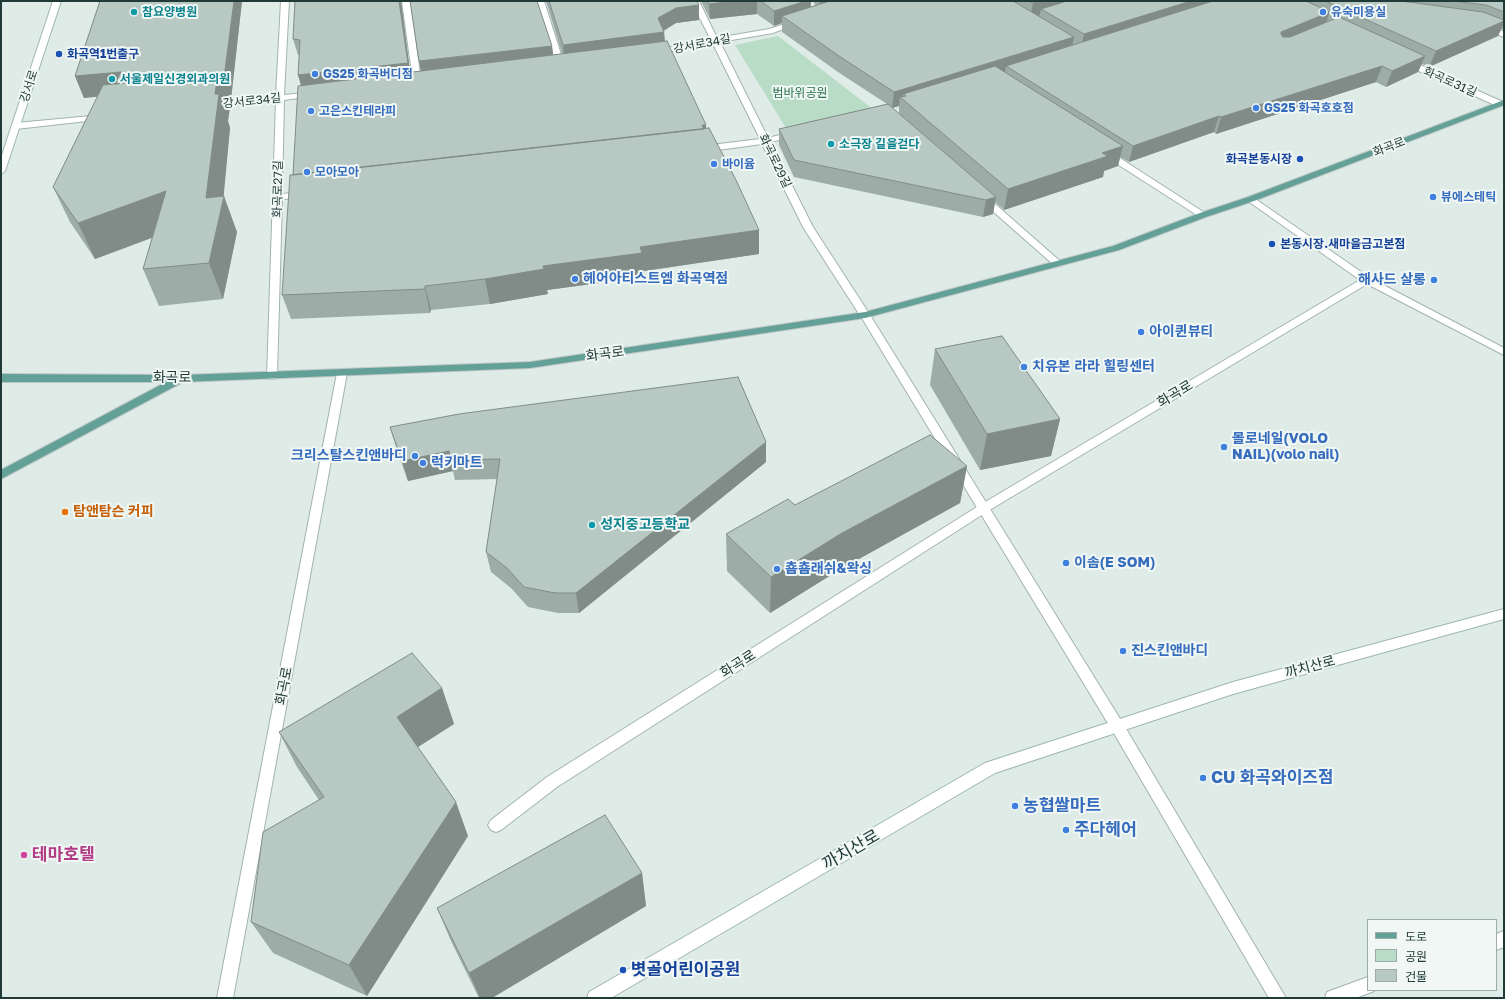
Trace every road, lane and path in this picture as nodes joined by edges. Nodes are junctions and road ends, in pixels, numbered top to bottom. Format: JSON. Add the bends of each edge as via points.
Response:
{"nodes":[{"id":1,"x":57,"y":1,"type":"edge"},
{"id":2,"x":286,"y":1,"type":"edge"},
{"id":3,"x":406,"y":1,"type":"edge"},
{"id":4,"x":540,"y":1,"type":"edge"},
{"id":5,"x":695,"y":1,"type":"edge"},
{"id":6,"x":804,"y":20,"type":"edge"},
{"id":7,"x":1480,"y":24,"type":"edge"},
{"id":8,"x":1504,"y":35,"type":"edge"},
{"id":9,"x":716,"y":41,"type":"junction"},
{"id":10,"x":649,"y":54,"type":"edge"},
{"id":11,"x":1398,"y":58,"type":"edge"},
{"id":12,"x":560,"y":64,"type":"edge"},
{"id":13,"x":417,"y":81,"type":"edge"},
{"id":14,"x":325,"y":93,"type":"edge"},
{"id":15,"x":280,"y":98,"type":"junction"},
{"id":16,"x":1503,"y":104,"type":"edge"},
{"id":17,"x":206,"y":106,"type":"edge"},
{"id":18,"x":109,"y":116,"type":"edge"},
{"id":19,"x":16,"y":126,"type":"junction"},
{"id":20,"x":803,"y":132,"type":"edge"},
{"id":21,"x":765,"y":141,"type":"junction"},
{"id":22,"x":1098,"y":148,"type":"edge"},
{"id":23,"x":691,"y":150,"type":"edge"},
{"id":24,"x":2,"y":168,"type":"edge"},
{"id":25,"x":976,"y":191,"type":"edge"},
{"id":26,"x":316,"y":194,"type":"edge"},
{"id":27,"x":278,"y":197,"type":"junction"},
{"id":28,"x":1251,"y":199,"type":"junction"},
{"id":29,"x":1203,"y":215,"type":"junction"},
{"id":30,"x":1058,"y":264,"type":"junction"},
{"id":31,"x":1367,"y":280,"type":"junction"},
{"id":32,"x":865,"y":315,"type":"junction"},
{"id":33,"x":1504,"y":352,"type":"edge"},
{"id":34,"x":342,"y":373,"type":"junction"},
{"id":35,"x":272,"y":376,"type":"junction"},
{"id":36,"x":1,"y":378,"type":"edge"},
{"id":37,"x":182,"y":378,"type":"junction"},
{"id":38,"x":1,"y":475,"type":"edge"},
{"id":39,"x":984,"y":508,"type":"junction"},
{"id":40,"x":1504,"y":614,"type":"edge"},
{"id":41,"x":1117,"y":726,"type":"junction"},
{"id":42,"x":496,"y":825,"type":"dead end"},
{"id":43,"x":1367,"y":985,"type":"edge"},
{"id":44,"x":602,"y":996,"type":"edge"},
{"id":45,"x":225,"y":998,"type":"edge"},
{"id":46,"x":1278,"y":998,"type":"edge"},
{"id":47,"x":1333,"y":998,"type":"edge"}],
"edges":[{"from":1,"to":19,"type":"street","name":"강서로"},
{"from":2,"to":15,"type":"street","name":"화곡로27길"},
{"from":3,"to":13,"type":"street"},
{"from":4,"to":12,"type":"street"},
{"from":5,"to":9,"type":"street","name":"화곡로29길"},
{"from":6,"to":9,"type":"street","name":"강서로34길","via":[[770,31]]},
{"from":7,"to":8,"type":"street"},
{"from":9,"to":10,"type":"street","name":"강서로34길"},
{"from":9,"to":21,"type":"street","name":"화곡로29길"},
{"from":11,"to":16,"type":"street","name":"화곡로31길"},
{"from":14,"to":15,"type":"street","name":"강서로34길"},
{"from":15,"to":17,"type":"street","name":"강서로34길"},
{"from":15,"to":27,"type":"street","name":"화곡로27길"},
{"from":16,"to":28,"type":"main road","name":"화곡로"},
{"from":18,"to":19,"type":"street"},
{"from":19,"to":24,"type":"street","name":"강서로"},
{"from":20,"to":21,"type":"street"},
{"from":21,"to":23,"type":"street"},
{"from":21,"to":32,"type":"street","name":"화곡로29길","via":[[808,227]]},
{"from":22,"to":29,"type":"street"},
{"from":25,"to":30,"type":"street"},
{"from":26,"to":27,"type":"street"},
{"from":27,"to":35,"type":"street","name":"화곡로27길"},
{"from":28,"to":29,"type":"main road","name":"화곡로"},
{"from":28,"to":31,"type":"street"},
{"from":29,"to":30,"type":"main road","name":"화곡로","via":[[1116,248]]},
{"from":30,"to":32,"type":"main road","name":"화곡로"},
{"from":31,"to":33,"type":"street"},
{"from":31,"to":39,"type":"street","name":"화곡로"},
{"from":32,"to":34,"type":"main road","name":"화곡로","via":[[530,365]]},
{"from":32,"to":39,"type":"street"},
{"from":34,"to":35,"type":"main road","name":"화곡로"},
{"from":34,"to":45,"type":"street","name":"화곡로"},
{"from":35,"to":37,"type":"main road","name":"화곡로"},
{"from":36,"to":37,"type":"main road","name":"화곡로"},
{"from":37,"to":38,"type":"main road"},
{"from":39,"to":41,"type":"street"},
{"from":39,"to":42,"type":"street","name":"화곡로","via":[[552,782]]},
{"from":40,"to":41,"type":"street","name":"까치산로","via":[[1233,688]]},
{"from":41,"to":44,"type":"street","name":"까치산로","via":[[990,768]]},
{"from":41,"to":46,"type":"street"},
{"from":43,"to":47,"type":"street"}]}
